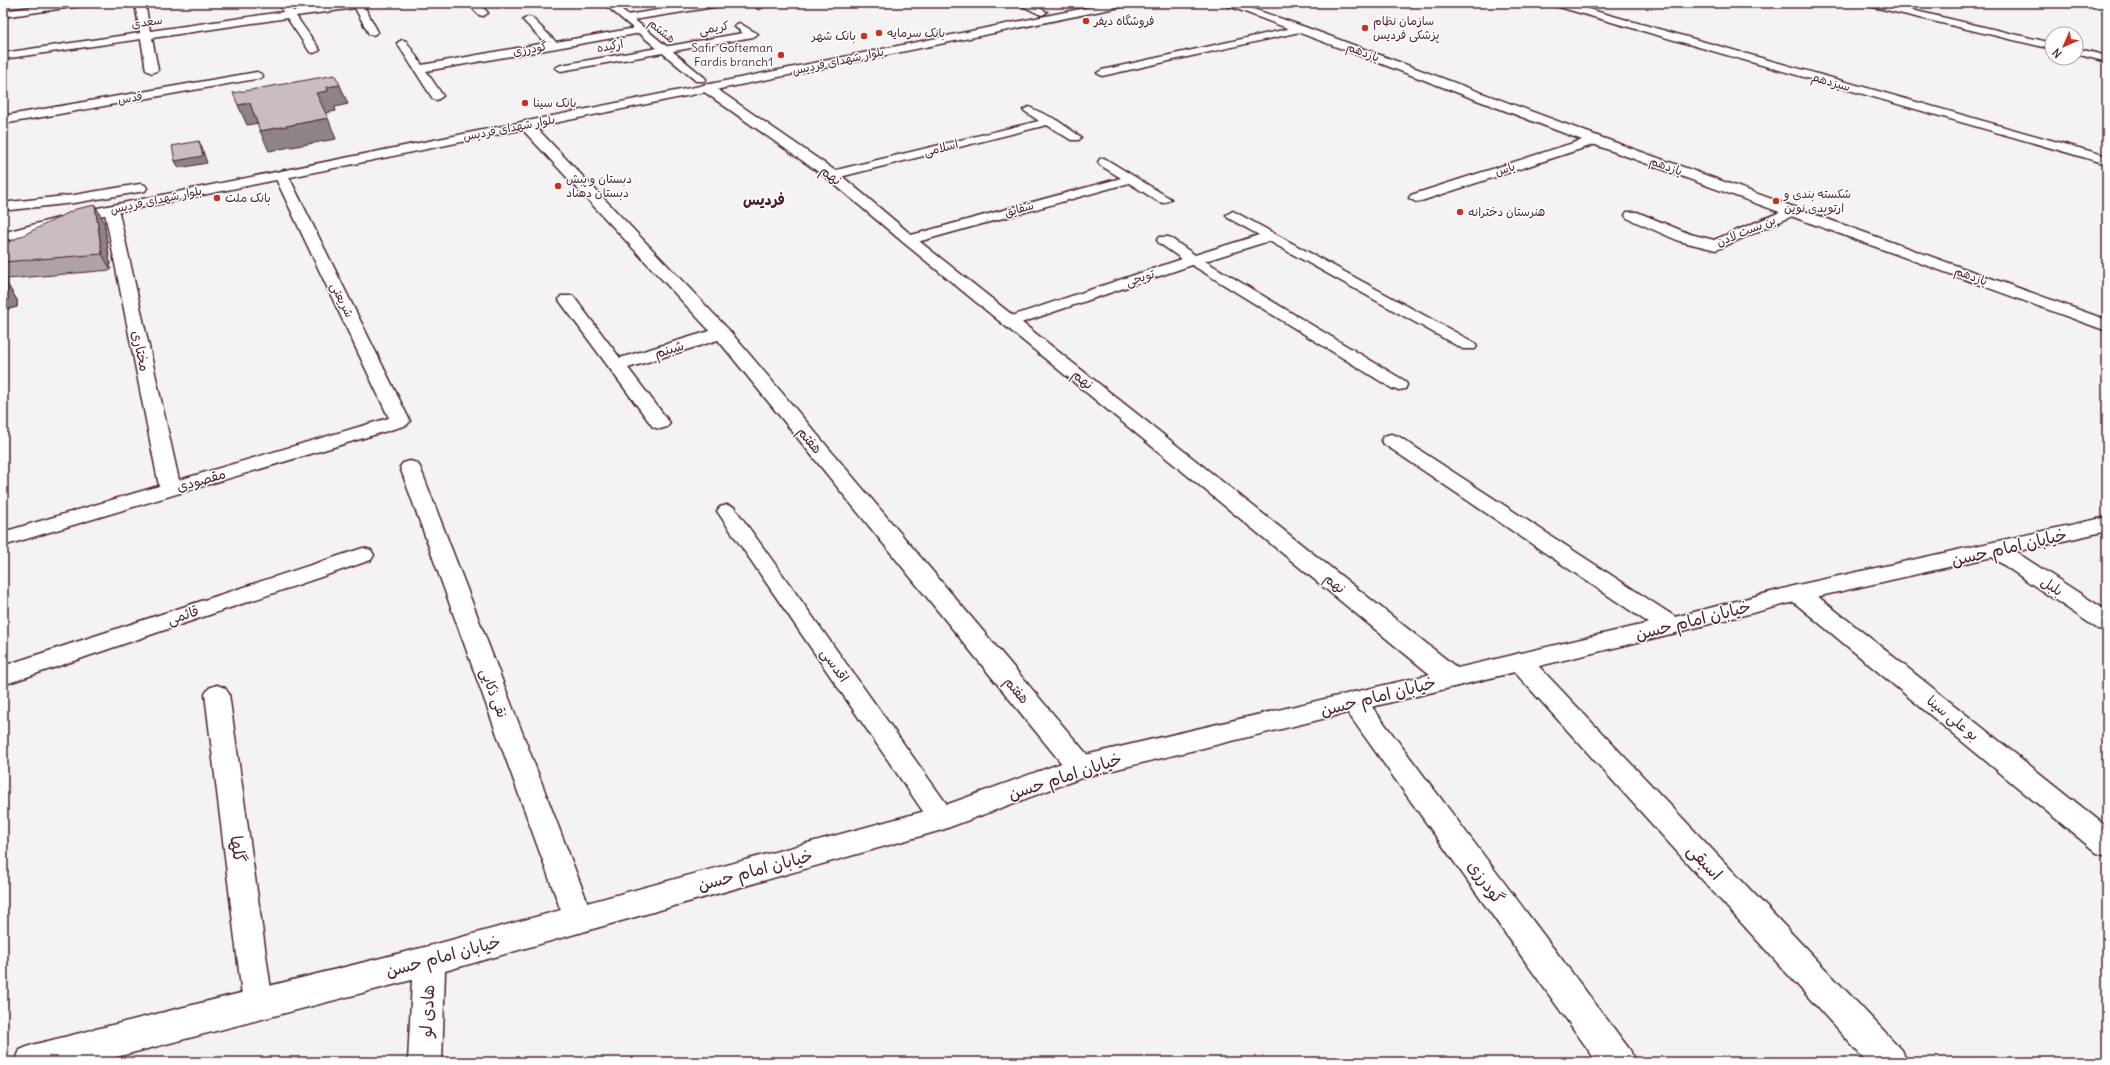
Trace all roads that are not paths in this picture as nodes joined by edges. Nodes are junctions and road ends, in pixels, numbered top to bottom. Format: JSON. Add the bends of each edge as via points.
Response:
{"nodes":[{"id":1,"x":79,"y":3,"type":"edge"},
{"id":2,"x":140,"y":3,"type":"edge"},
{"id":3,"x":282,"y":3,"type":"edge"},
{"id":4,"x":474,"y":3,"type":"edge"},
{"id":5,"x":608,"y":3,"type":"edge"},
{"id":6,"x":720,"y":3,"type":"edge"},
{"id":7,"x":1022,"y":3,"type":"edge"},
{"id":8,"x":1089,"y":3,"type":"edge"},
{"id":9,"x":1126,"y":3,"type":"edge"},
{"id":10,"x":1226,"y":3,"type":"edge"},
{"id":11,"x":1556,"y":3,"type":"edge"},
{"id":12,"x":1868,"y":3,"type":"edge"},
{"id":13,"x":362,"y":4,"type":"edge"},
{"id":14,"x":1042,"y":12,"type":"junction"},
{"id":15,"x":483,"y":13,"type":"dead end"},
{"id":16,"x":3,"y":14,"type":"edge"},
{"id":17,"x":290,"y":14,"type":"junction"},
{"id":18,"x":627,"y":18,"type":"junction"},
{"id":19,"x":528,"y":20,"type":"dead end"},
{"id":20,"x":739,"y":26,"type":"dead end"},
{"id":21,"x":1301,"y":29,"type":"junction"},
{"id":22,"x":641,"y":30,"type":"junction"},
{"id":23,"x":373,"y":32,"type":"dead end"},
{"id":24,"x":145,"y":35,"type":"junction"},
{"id":25,"x":402,"y":43,"type":"dead end"},
{"id":26,"x":2044,"y":44,"type":"edge"},
{"id":27,"x":553,"y":45,"type":"junction"},
{"id":28,"x":664,"y":49,"type":"junction"},
{"id":29,"x":314,"y":50,"type":"dead end"},
{"id":30,"x":2084,"y":53,"type":"edge"},
{"id":31,"x":3,"y":56,"type":"edge"},
{"id":32,"x":2107,"y":59,"type":"edge"},
{"id":33,"x":561,"y":68,"type":"dead end"},
{"id":34,"x":419,"y":69,"type":"junction"},
{"id":35,"x":152,"y":70,"type":"dead end"},
{"id":36,"x":1102,"y":73,"type":"dead end"},
{"id":37,"x":257,"y":76,"type":"dead end"},
{"id":38,"x":704,"y":84,"type":"junction"},
{"id":39,"x":437,"y":96,"type":"dead end"},
{"id":40,"x":1028,"y":110,"type":"dead end"},
{"id":41,"x":3,"y":120,"type":"edge"},
{"id":42,"x":1051,"y":122,"type":"junction"},
{"id":43,"x":526,"y":125,"type":"junction"},
{"id":44,"x":450,"y":128,"type":"dead end"},
{"id":45,"x":1075,"y":136,"type":"dead end"},
{"id":46,"x":1595,"y":140,"type":"junction"},
{"id":47,"x":2107,"y":160,"type":"edge"},
{"id":48,"x":1104,"y":162,"type":"dead end"},
{"id":49,"x":832,"y":175,"type":"junction"},
{"id":50,"x":1130,"y":178,"type":"junction"},
{"id":51,"x":283,"y":179,"type":"dead end"},
{"id":52,"x":150,"y":186,"type":"dead end"},
{"id":53,"x":1416,"y":198,"type":"dead end"},
{"id":54,"x":1164,"y":199,"type":"dead end"},
{"id":55,"x":7,"y":206,"type":"edge"},
{"id":56,"x":1792,"y":212,"type":"junction"},
{"id":57,"x":112,"y":213,"type":"dead end"},
{"id":58,"x":1233,"y":215,"type":"dead end"},
{"id":59,"x":1632,"y":215,"type":"dead end"},
{"id":60,"x":1269,"y":236,"type":"junction"},
{"id":61,"x":7,"y":237,"type":"edge"},
{"id":62,"x":909,"y":240,"type":"junction"},
{"id":63,"x":1164,"y":240,"type":"dead end"},
{"id":64,"x":1193,"y":260,"type":"junction"},
{"id":65,"x":567,"y":300,"type":"dead end"},
{"id":66,"x":1012,"y":321,"type":"junction"},
{"id":67,"x":2107,"y":326,"type":"edge"},
{"id":68,"x":722,"y":333,"type":"junction"},
{"id":69,"x":1469,"y":346,"type":"dead end"},
{"id":70,"x":617,"y":365,"type":"junction"},
{"id":71,"x":1399,"y":385,"type":"dead end"},
{"id":72,"x":400,"y":421,"type":"joint"},
{"id":73,"x":660,"y":423,"type":"dead end"},
{"id":74,"x":1391,"y":440,"type":"dead end"},
{"id":75,"x":410,"y":467,"type":"dead end"},
{"id":76,"x":170,"y":489,"type":"junction"},
{"id":77,"x":727,"y":512,"type":"dead end"},
{"id":78,"x":2107,"y":524,"type":"edge"},
{"id":79,"x":3,"y":539,"type":"edge"},
{"id":80,"x":1997,"y":550,"type":"junction"},
{"id":81,"x":363,"y":555,"type":"dead end"},
{"id":82,"x":1798,"y":593,"type":"junction"},
{"id":83,"x":2107,"y":623,"type":"edge"},
{"id":84,"x":1671,"y":626,"type":"junction"},
{"id":85,"x":1520,"y":662,"type":"junction"},
{"id":86,"x":3,"y":676,"type":"edge"},
{"id":87,"x":1452,"y":678,"type":"junction"},
{"id":88,"x":217,"y":694,"type":"dead end"},
{"id":89,"x":1354,"y":702,"type":"junction"},
{"id":90,"x":1081,"y":767,"type":"junction"},
{"id":91,"x":942,"y":818,"type":"junction"},
{"id":92,"x":2107,"y":844,"type":"edge"},
{"id":93,"x":579,"y":919,"type":"junction"},
{"id":94,"x":429,"y":961,"type":"junction"},
{"id":95,"x":258,"y":1004,"type":"junction"},
{"id":96,"x":32,"y":1062,"type":"edge"},
{"id":97,"x":425,"y":1062,"type":"edge"},
{"id":98,"x":1618,"y":1062,"type":"edge"},
{"id":99,"x":1890,"y":1062,"type":"edge"}],
"edges":[{"from":1,"to":16,"type":"street"},
{"from":2,"to":24,"type":"street"},
{"from":3,"to":17,"type":"street"},
{"from":4,"to":15,"type":"street"},
{"from":5,"to":18,"type":"street","name":"هشتم"},
{"from":6,"to":18,"type":"street"},
{"from":7,"to":14,"type":"lane"},
{"from":8,"to":14,"type":"street","name":"بلوار شهدای فردیس"},
{"from":9,"to":38,"type":"street","name":"بلوار شهدای فردیس"},
{"from":10,"to":21,"type":"street","name":"یازدهم"},
{"from":11,"to":47,"type":"street","name":"سیزدهم"},
{"from":12,"to":26,"type":"street"},
{"from":13,"to":17,"type":"street","name":"سعدی"},
{"from":13,"to":23,"type":"street"},
{"from":14,"to":38,"type":"street","name":"بلوار شهدای فردیس"},
{"from":17,"to":24,"type":"street","name":"سعدی"},
{"from":17,"to":29,"type":"street"},
{"from":18,"to":22,"type":"street","name":"هشتم"},
{"from":19,"to":27,"type":"street"},
{"from":20,"to":28,"type":"street","name":"کریمی","via":[[753,34]]},
{"from":21,"to":36,"type":"lane"},
{"from":21,"to":46,"type":"street","name":"یازدهم"},
{"from":22,"to":27,"type":"street","name":"گودرزی"},
{"from":22,"to":28,"type":"street","name":"هشتم"},
{"from":24,"to":31,"type":"street","name":"سعدی"},
{"from":24,"to":35,"type":"street"},
{"from":25,"to":34,"type":"street"},
{"from":27,"to":34,"type":"street","name":"گودرزی"},
{"from":28,"to":33,"type":"street","name":"ارکیده"},
{"from":28,"to":38,"type":"street","name":"هشتم"},
{"from":30,"to":32,"type":"street"},
{"from":34,"to":39,"type":"street"},
{"from":37,"to":41,"type":"street","name":"قدس"},
{"from":38,"to":43,"type":"street","name":"بلوار شهدای فردیس"},
{"from":38,"to":44,"type":"street","name":"بلوار شهدای فردیس"},
{"from":38,"to":49,"type":"street","name":"نهم"},
{"from":40,"to":42,"type":"lane"},
{"from":42,"to":45,"type":"lane"},
{"from":42,"to":49,"type":"lane","name":"اسلامی"},
{"from":43,"to":61,"type":"street","name":"بلوار شهدای فردیس","via":[[88,214]]},
{"from":43,"to":68,"type":"street","name":"هفتم"},
{"from":46,"to":53,"type":"lane","name":"یاس"},
{"from":46,"to":56,"type":"street","name":"یازدهم"},
{"from":48,"to":50,"type":"lane"},
{"from":49,"to":62,"type":"street","name":"نهم"},
{"from":50,"to":54,"type":"lane"},
{"from":50,"to":62,"type":"lane","name":"شقایق"},
{"from":51,"to":72,"type":"street","name":"شریعتی"},
{"from":52,"to":55,"type":"street","name":"بلوار شهدای فردیس","via":[[74,199]]},
{"from":55,"to":61,"type":"street","via":[[21,211],[25,218],[21,226]]},
{"from":56,"to":59,"type":"street","name":"بن بست لادن","via":[[1716,245],[1692,240]]},
{"from":56,"to":67,"type":"street","name":"یازدهم"},
{"from":57,"to":76,"type":"street","name":"مختاری"},
{"from":58,"to":60,"type":"lane"},
{"from":60,"to":64,"type":"lane","name":"توپچی"},
{"from":60,"to":69,"type":"lane"},
{"from":62,"to":66,"type":"street","name":"نهم"},
{"from":63,"to":64,"type":"lane"},
{"from":64,"to":66,"type":"lane","name":"توپچی"},
{"from":64,"to":71,"type":"lane"},
{"from":65,"to":70,"type":"street"},
{"from":66,"to":87,"type":"street","name":"نهم"},
{"from":68,"to":70,"type":"street","name":"شبنم"},
{"from":68,"to":90,"type":"street","name":"هفتم"},
{"from":70,"to":73,"type":"street"},
{"from":72,"to":76,"type":"street","name":"مقصودی"},
{"from":74,"to":84,"type":"street"},
{"from":75,"to":93,"type":"street","name":"نقی ذکایی"},
{"from":76,"to":79,"type":"street","name":"مقصودی"},
{"from":77,"to":91,"type":"lane","name":"اقدسی"},
{"from":78,"to":80,"type":"street","name":"خیابان امام حسن"},
{"from":80,"to":82,"type":"street","name":"خیابان امام حسن"},
{"from":80,"to":83,"type":"street","name":"بلبل"},
{"from":81,"to":86,"type":"street","name":"قائمی"},
{"from":82,"to":84,"type":"street","name":"خیابان امام حسن"},
{"from":82,"to":92,"type":"street","name":"بو علی سینا"},
{"from":84,"to":85,"type":"street","name":"خیابان امام حسن"},
{"from":85,"to":87,"type":"street","name":"خیابان امام حسن"},
{"from":85,"to":99,"type":"street","name":"اسبقی"},
{"from":87,"to":89,"type":"street","name":"خیابان امام حسن"},
{"from":88,"to":95,"type":"lane","name":"گلها"},
{"from":89,"to":90,"type":"street","name":"خیابان امام حسن"},
{"from":89,"to":98,"type":"street","name":"گودرزی"},
{"from":90,"to":91,"type":"street","name":"خیابان امام حسن"},
{"from":91,"to":93,"type":"street","name":"خیابان امام حسن"},
{"from":93,"to":94,"type":"street","name":"خیابان امام حسن"},
{"from":94,"to":95,"type":"street","name":"خیابان امام حسن"},
{"from":94,"to":97,"type":"street","name":"هادی لو"},
{"from":95,"to":96,"type":"street","name":"خیابان امام حسن"}]}
